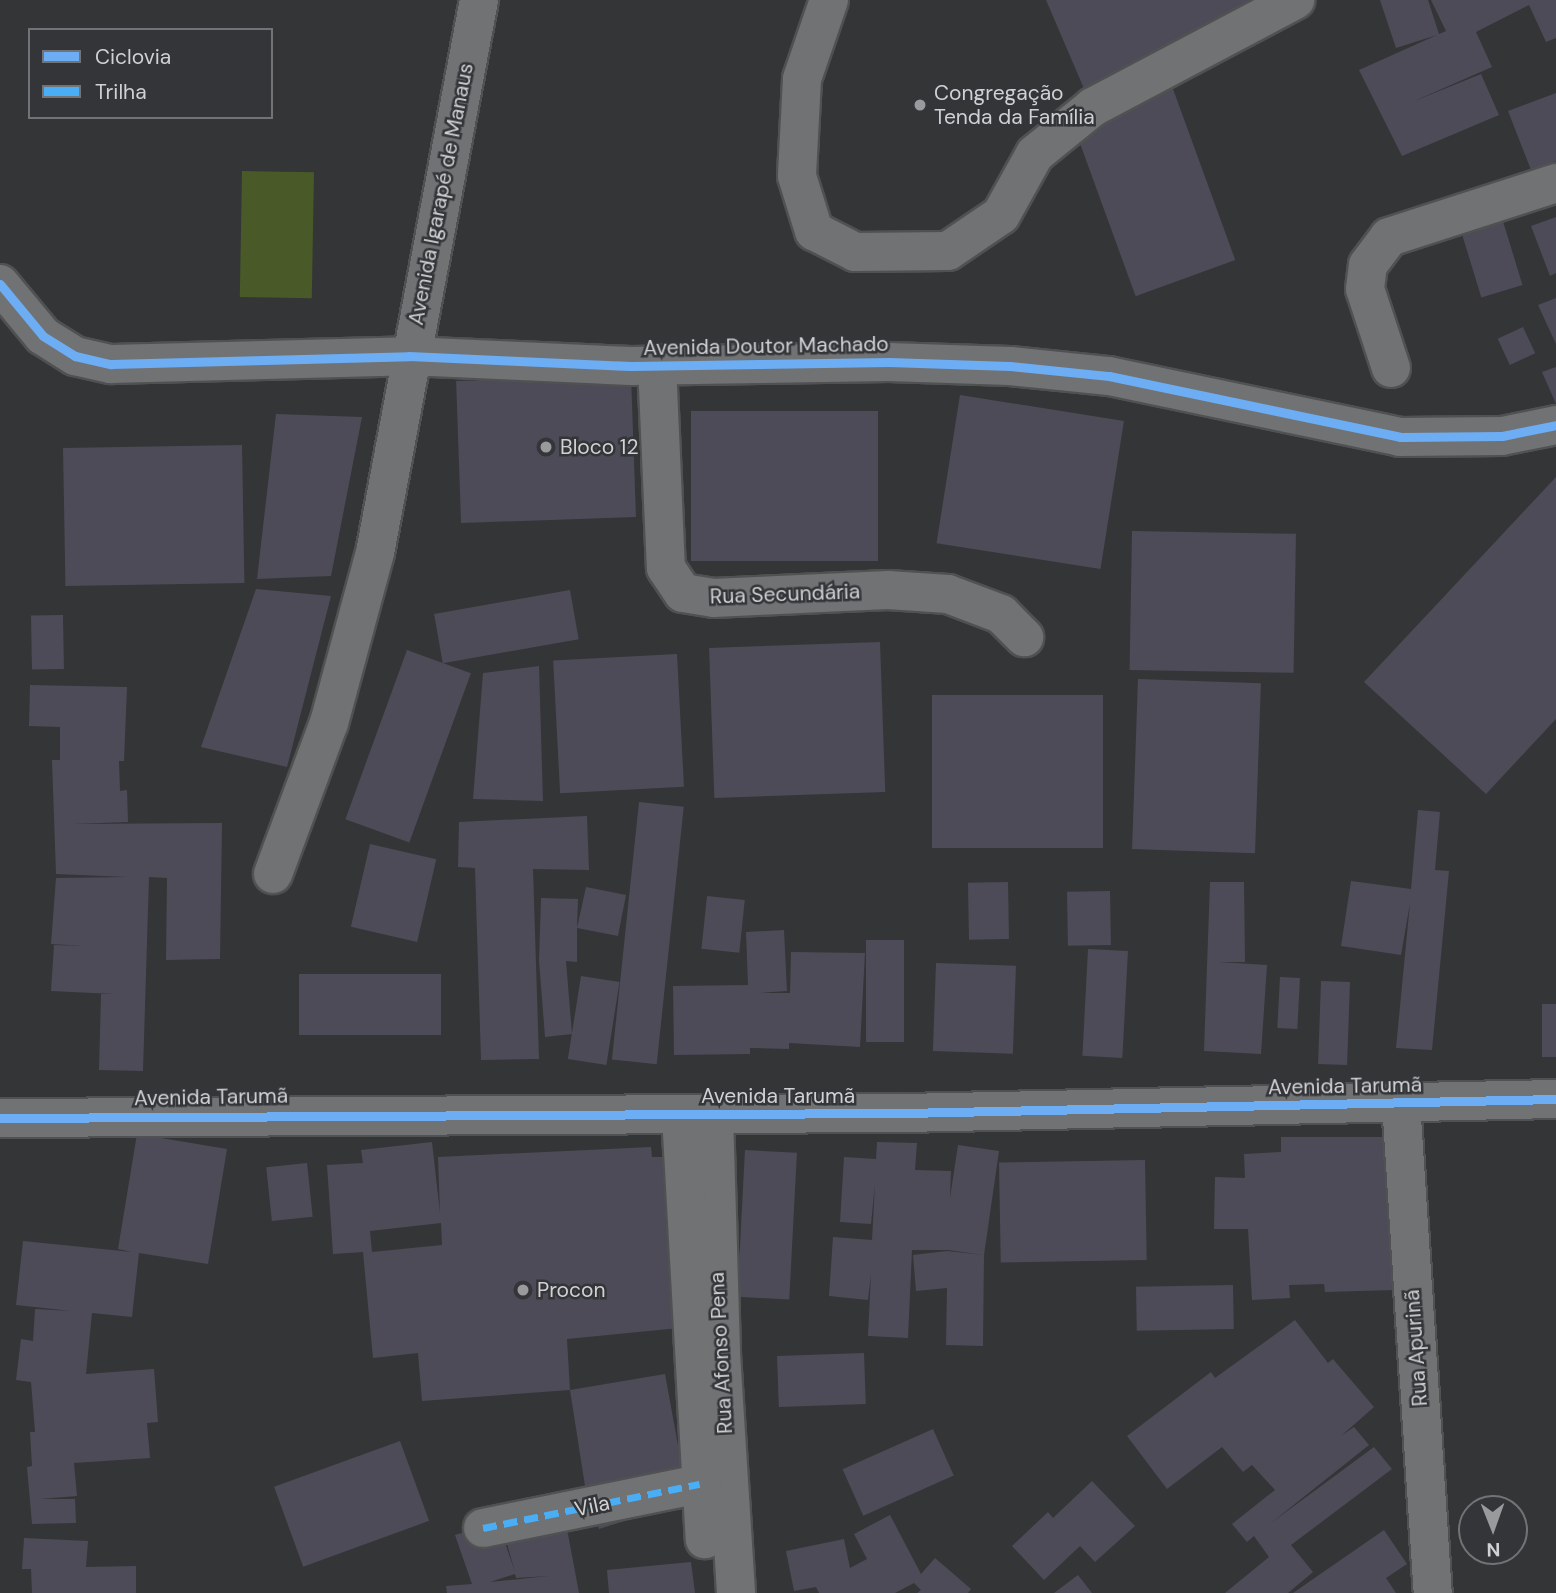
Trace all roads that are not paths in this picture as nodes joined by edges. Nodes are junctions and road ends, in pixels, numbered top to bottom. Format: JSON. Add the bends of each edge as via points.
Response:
{"nodes":[{"id":1,"x":479,"y":0,"type":"edge"},
{"id":2,"x":829,"y":0,"type":"edge"},
{"id":3,"x":1295,"y":0,"type":"edge"},
{"id":4,"x":1556,"y":183,"type":"edge"},
{"id":5,"x":0,"y":284,"type":"edge"},
{"id":6,"x":409,"y":356,"type":"junction"},
{"id":7,"x":657,"y":365,"type":"junction"},
{"id":8,"x":1391,"y":368,"type":"dead end"},
{"id":9,"x":1556,"y":425,"type":"edge"},
{"id":10,"x":1024,"y":637,"type":"dead end"},
{"id":11,"x":273,"y":874,"type":"dead end"},
{"id":12,"x":1556,"y":1099,"type":"edge"},
{"id":13,"x":1401,"y":1102,"type":"junction"},
{"id":14,"x":697,"y":1114,"type":"junction"},
{"id":15,"x":0,"y":1118,"type":"edge"},
{"id":16,"x":700,"y":1484,"type":"junction"},
{"id":17,"x":483,"y":1528,"type":"dead end"},
{"id":18,"x":711,"y":1593,"type":"edge"},
{"id":19,"x":736,"y":1593,"type":"edge"},
{"id":20,"x":1433,"y":1593,"type":"edge"}],
"edges":[{"from":1,"to":6,"type":"street","name":"Avenida Igarapé de Manaus"},
{"from":2,"to":3,"type":"street","via":[[803,79],[797,176],[814,230],[855,252],[948,251],[1001,215],[1035,154],[1093,107]]},
{"from":4,"to":8,"type":"street","via":[[1389,237],[1368,265],[1365,289]]},
{"from":5,"to":6,"type":"street","name":"Avenida Doutor Machado","via":[[43,336],[75,356],[111,364]]},
{"from":6,"to":7,"type":"street","name":"Avenida Doutor Machado"},
{"from":6,"to":11,"type":"street","name":"Avenida Igarapé de Manaus","via":[[375,553],[329,723]]},
{"from":7,"to":9,"type":"street","name":"Avenida Doutor Machado","via":[[890,362],[1010,366],[1109,376],[1400,436],[1502,436]]},
{"from":7,"to":10,"type":"street","name":"Rua Secundária","via":[[666,568],[683,593],[713,598],[888,590],[948,594],[1002,614]]},
{"from":12,"to":13,"type":"street","name":"Avenida Tarumã"},
{"from":13,"to":14,"type":"street","name":"Avenida Tarumã"},
{"from":13,"to":20,"type":"street","name":"Rua Apurinã"},
{"from":14,"to":15,"type":"street","name":"Avenida Tarumã"},
{"from":14,"to":16,"type":"street","name":"Rua Afonso Pena"},
{"from":14,"to":19,"type":"street","name":"Rua Afonso Pena","via":[[721,1354]]},
{"from":16,"to":17,"type":"street","name":"Vila"},
{"from":16,"to":18,"type":"street","name":"Rua Afonso Pena"}]}
